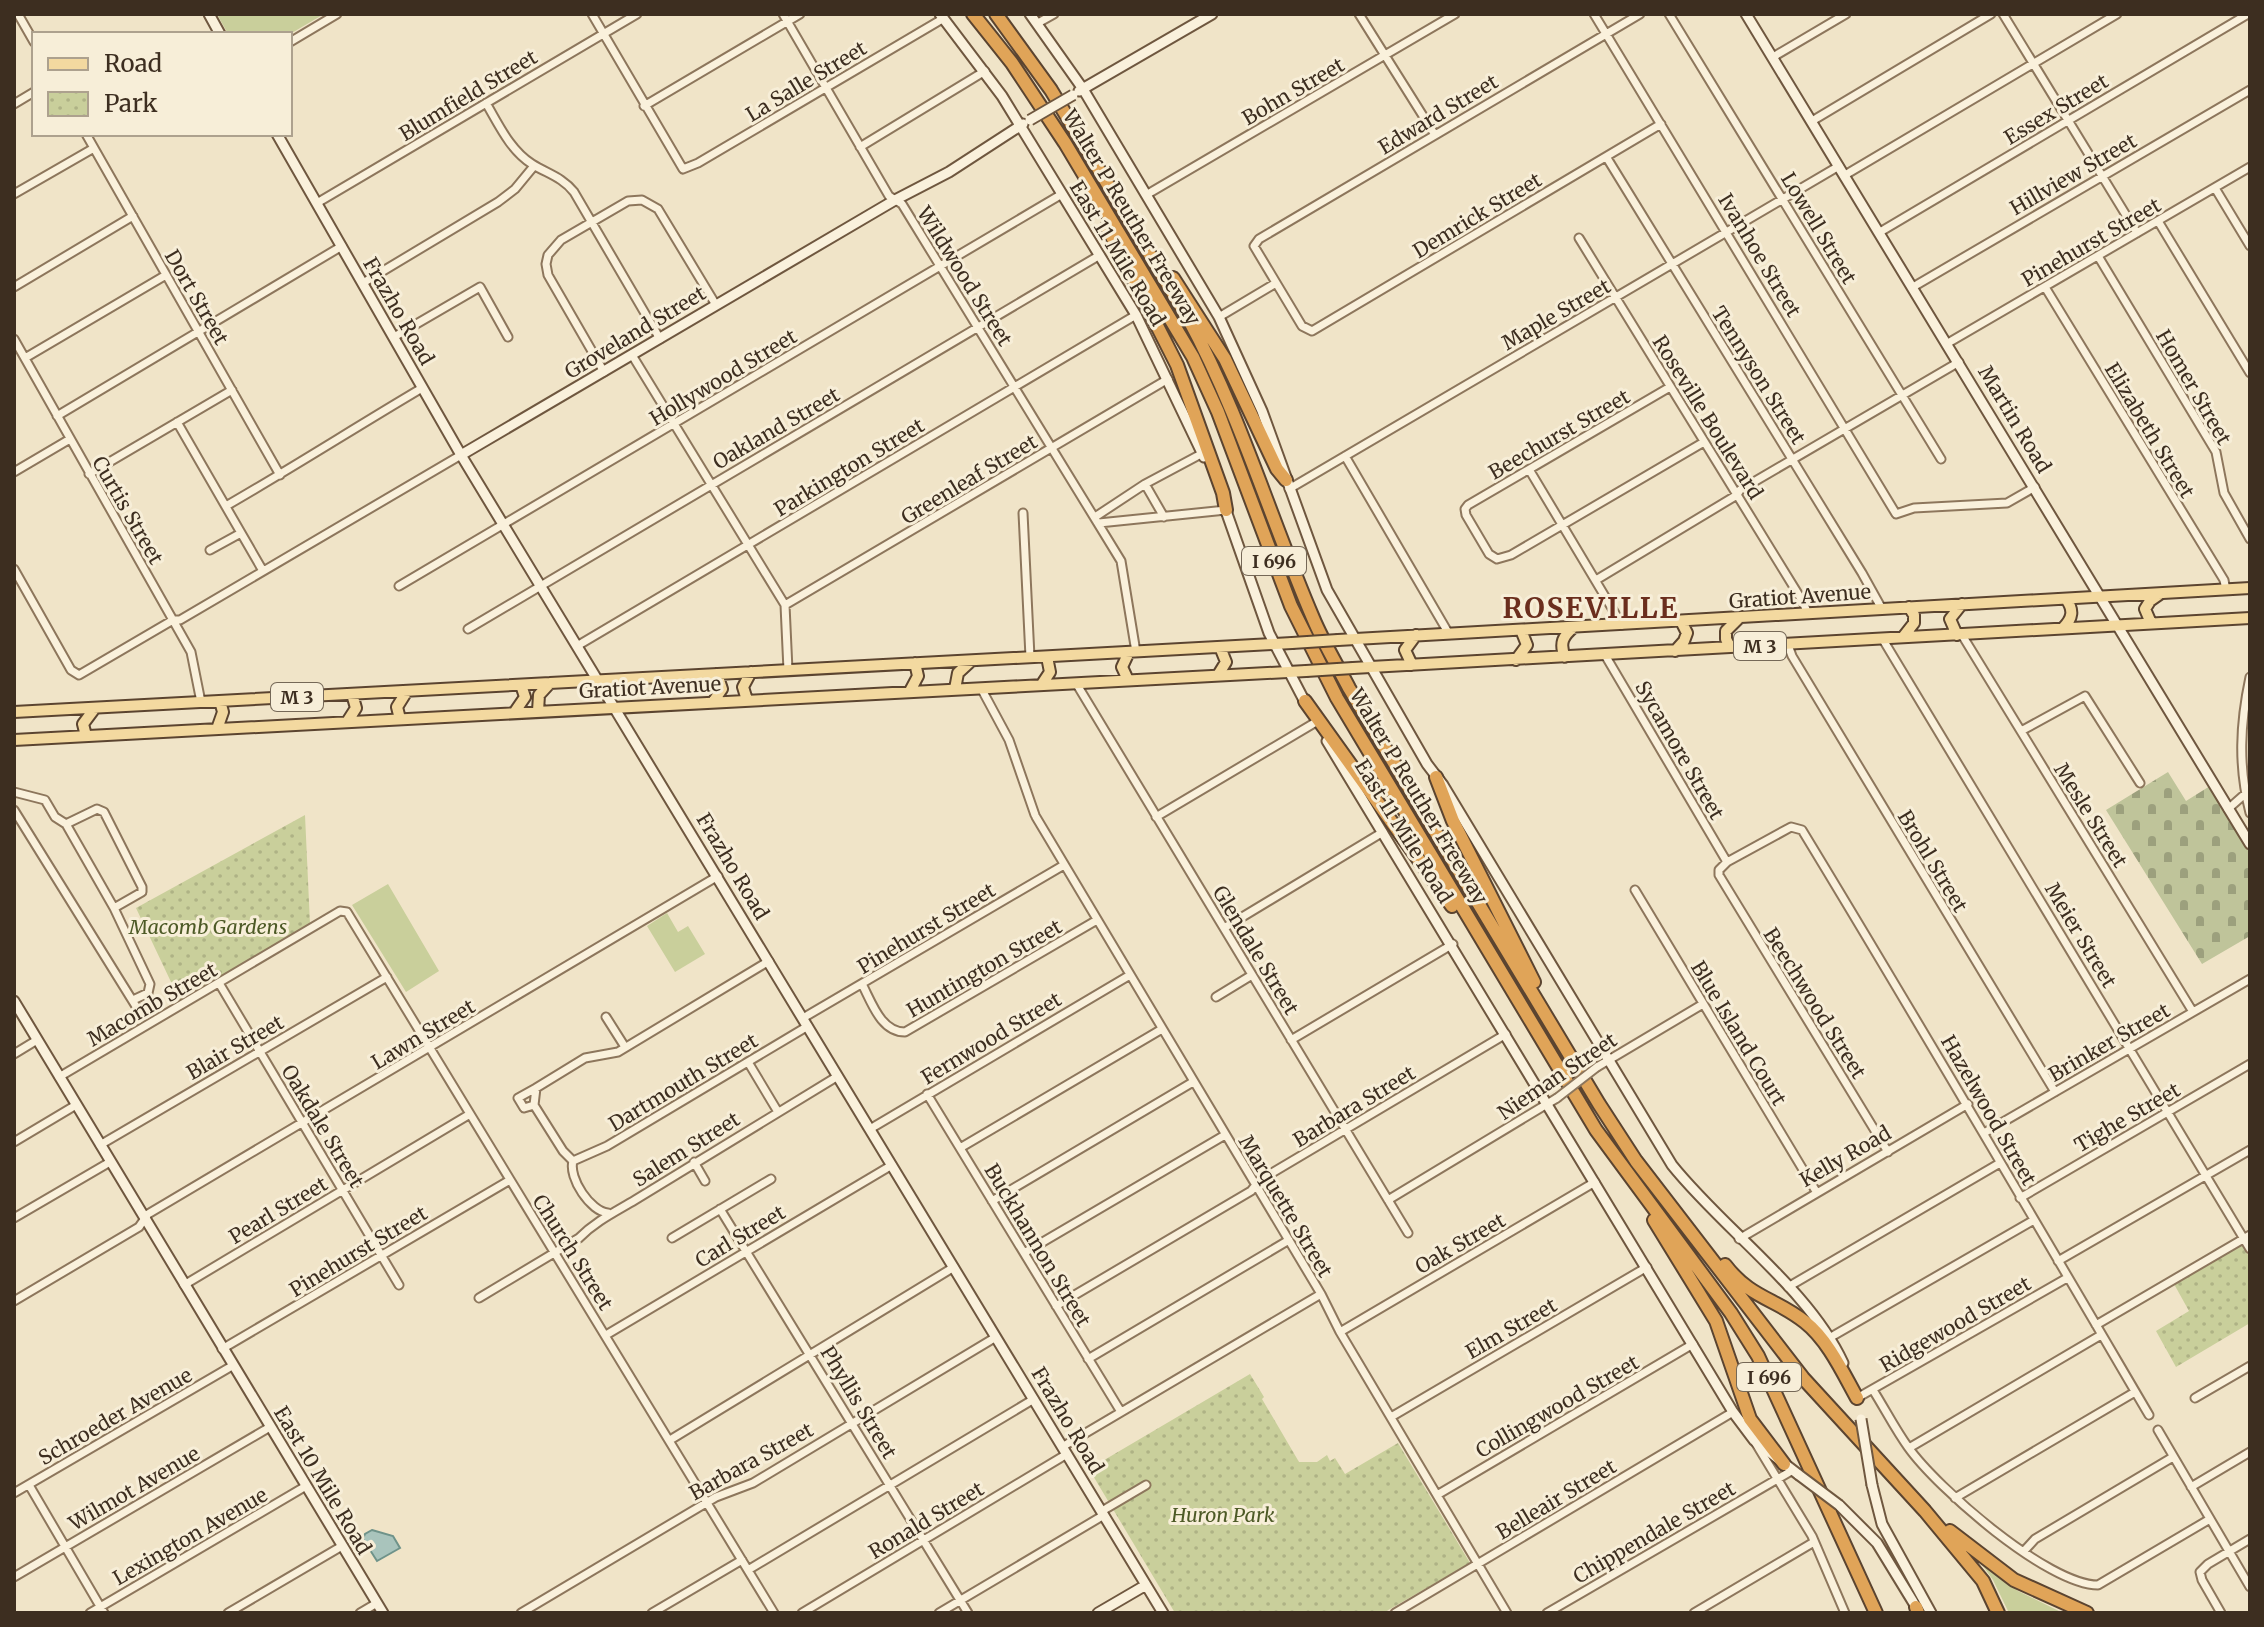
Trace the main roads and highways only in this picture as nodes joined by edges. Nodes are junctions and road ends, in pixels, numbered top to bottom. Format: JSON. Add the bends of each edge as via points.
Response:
{"nodes":[{"id":1,"x":209,"y":14,"type":"edge"},
{"id":2,"x":973,"y":14,"type":"edge"},
{"id":3,"x":996,"y":14,"type":"edge"},
{"id":4,"x":1030,"y":14,"type":"edge"},
{"id":5,"x":1212,"y":14,"type":"edge"},
{"id":6,"x":1746,"y":14,"type":"edge"},
{"id":7,"x":942,"y":16,"type":"edge"},
{"id":8,"x":219,"y":32,"type":"edge"},
{"id":9,"x":1083,"y":89,"type":"junction"},
{"id":10,"x":1026,"y":122,"type":"junction"},
{"id":11,"x":1052,"y":125,"type":"junction"},
{"id":12,"x":278,"y":136,"type":"edge"},
{"id":13,"x":1113,"y":194,"type":"junction"},
{"id":14,"x":461,"y":455,"type":"junction"},
{"id":15,"x":1288,"y":485,"type":"junction"},
{"id":16,"x":1226,"y":510,"type":"junction"},
{"id":17,"x":2250,"y":588,"type":"edge"},
{"id":18,"x":2161,"y":593,"type":"junction"},
{"id":19,"x":2101,"y":597,"type":"junction"},
{"id":20,"x":2066,"y":599,"type":"junction"},
{"id":21,"x":1962,"y":604,"type":"junction"},
{"id":22,"x":1909,"y":607,"type":"junction"},
{"id":23,"x":1740,"y":618,"type":"junction"},
{"id":24,"x":2250,"y":618,"type":"edge"},
{"id":25,"x":1681,"y":621,"type":"junction"},
{"id":26,"x":2151,"y":623,"type":"junction"},
{"id":27,"x":2118,"y":625,"type":"junction"},
{"id":28,"x":1574,"y":627,"type":"junction"},
{"id":29,"x":2063,"y":628,"type":"junction"},
{"id":30,"x":1521,"y":630,"type":"junction"},
{"id":31,"x":1416,"y":635,"type":"junction"},
{"id":32,"x":1960,"y":635,"type":"junction"},
{"id":33,"x":1903,"y":637,"type":"junction"},
{"id":34,"x":1353,"y":639,"type":"junction"},
{"id":35,"x":1274,"y":644,"type":"junction"},
{"id":36,"x":1220,"y":647,"type":"junction"},
{"id":37,"x":1730,"y":647,"type":"junction"},
{"id":38,"x":1675,"y":651,"type":"junction"},
{"id":39,"x":1132,"y":652,"type":"junction"},
{"id":40,"x":1047,"y":657,"type":"junction"},
{"id":41,"x":1565,"y":657,"type":"junction"},
{"id":42,"x":1516,"y":660,"type":"junction"},
{"id":43,"x":971,"y":661,"type":"junction"},
{"id":44,"x":915,"y":663,"type":"junction"},
{"id":45,"x":1412,"y":665,"type":"junction"},
{"id":46,"x":1370,"y":668,"type":"junction"},
{"id":47,"x":751,"y":672,"type":"junction"},
{"id":48,"x":1289,"y":672,"type":"junction"},
{"id":49,"x":717,"y":674,"type":"junction"},
{"id":50,"x":1218,"y":675,"type":"junction"},
{"id":51,"x":1128,"y":680,"type":"junction"},
{"id":52,"x":599,"y":681,"type":"junction"},
{"id":53,"x":550,"y":683,"type":"junction"},
{"id":54,"x":1042,"y":684,"type":"junction"},
{"id":55,"x":521,"y":685,"type":"junction"},
{"id":56,"x":955,"y":689,"type":"junction"},
{"id":57,"x":407,"y":691,"type":"junction"},
{"id":58,"x":910,"y":691,"type":"junction"},
{"id":59,"x":352,"y":694,"type":"junction"},
{"id":60,"x":747,"y":700,"type":"junction"},
{"id":61,"x":220,"y":701,"type":"junction"},
{"id":62,"x":1305,"y":701,"type":"junction"},
{"id":63,"x":713,"y":702,"type":"junction"},
{"id":64,"x":615,"y":707,"type":"junction"},
{"id":65,"x":95,"y":708,"type":"junction"},
{"id":66,"x":538,"y":711,"type":"junction"},
{"id":67,"x":14,"y":712,"type":"edge"},
{"id":68,"x":514,"y":713,"type":"junction"},
{"id":69,"x":400,"y":719,"type":"junction"},
{"id":70,"x":347,"y":722,"type":"junction"},
{"id":71,"x":217,"y":729,"type":"junction"},
{"id":72,"x":86,"y":736,"type":"junction"},
{"id":73,"x":14,"y":740,"type":"edge"},
{"id":74,"x":1436,"y":777,"type":"junction"},
{"id":75,"x":2250,"y":844,"type":"edge"},
{"id":76,"x":1512,"y":991,"type":"junction"},
{"id":77,"x":14,"y":1001,"type":"edge"},
{"id":78,"x":1599,"y":1104,"type":"junction"},
{"id":79,"x":1656,"y":1188,"type":"junction"},
{"id":80,"x":1640,"y":1192,"type":"junction"},
{"id":81,"x":1857,"y":1398,"type":"junction"},
{"id":82,"x":1792,"y":1470,"type":"junction"},
{"id":83,"x":1875,"y":1507,"type":"junction"},
{"id":84,"x":1925,"y":1511,"type":"junction"},
{"id":85,"x":1854,"y":1517,"type":"junction"},
{"id":86,"x":1860,"y":1582,"type":"junction"},
{"id":87,"x":1146,"y":1585,"type":"junction"},
{"id":88,"x":1918,"y":1611,"type":"edge"},
{"id":89,"x":383,"y":1613,"type":"edge"},
{"id":90,"x":1098,"y":1613,"type":"edge"},
{"id":91,"x":1163,"y":1613,"type":"edge"},
{"id":92,"x":1870,"y":1613,"type":"edge"},
{"id":93,"x":1876,"y":1613,"type":"edge"},
{"id":94,"x":1931,"y":1613,"type":"edge"},
{"id":95,"x":1998,"y":1613,"type":"edge"},
{"id":96,"x":2087,"y":1613,"type":"edge"}],
"edges":[{"from":1,"to":8,"type":"main road"},
{"from":2,"to":11,"type":"highway","name":"Walter P Reuther Freeway","number":"I 696"},
{"from":3,"to":13,"type":"highway","name":"Walter P Reuther Freeway","number":"I 696","via":[[1051,90]]},
{"from":4,"to":9,"type":"main road"},
{"from":5,"to":9,"type":"main road","name":"Groveland Street"},
{"from":6,"to":19,"type":"main road","name":"Martin Road"},
{"from":7,"to":10,"type":"main road","name":"East 11 Mile Road"},
{"from":9,"to":10,"type":"main road","name":"Groveland Street","bridge":true},
{"from":9,"to":15,"type":"main road","via":[[1219,317]]},
{"from":10,"to":14,"type":"main road","name":"Groveland Street"},
{"from":10,"to":16,"type":"main road","name":"East 11 Mile Road","via":[[1062,194],[1136,315]]},
{"from":11,"to":16,"type":"highway","via":[[1177,365]]},
{"from":11,"to":76,"type":"highway","name":"Walter P Reuther Freeway","number":"I 696","via":[[1198,367],[1291,606],[1327,680]]},
{"from":12,"to":14,"type":"main road","name":"Frazho Road"},
{"from":13,"to":15,"type":"highway","via":[[1218,347]]},
{"from":13,"to":78,"type":"highway","name":"Walter P Reuther Freeway","number":"I 696","via":[[1217,372],[1304,597],[1349,688]]},
{"from":14,"to":52,"type":"main road","name":"Frazho Road"},
{"from":15,"to":34,"type":"main road","via":[[1316,566]]},
{"from":16,"to":35,"type":"main road","name":"East 11 Mile Road"},
{"from":17,"to":18,"type":"main road","name":"Gratiot Avenue","number":"M 3"},
{"from":18,"to":19,"type":"main road","name":"Gratiot Avenue","number":"M 3"},
{"from":18,"to":26,"type":"main road","via":[[2145,609]]},
{"from":19,"to":20,"type":"main road","name":"Gratiot Avenue","number":"M 3"},
{"from":19,"to":27,"type":"main road","name":"Martin Road"},
{"from":20,"to":21,"type":"main road","name":"Gratiot Avenue","number":"M 3"},
{"from":20,"to":29,"type":"main road","via":[[2072,616]]},
{"from":21,"to":22,"type":"main road","name":"Gratiot Avenue","number":"M 3"},
{"from":21,"to":32,"type":"main road","via":[[1950,619]]},
{"from":22,"to":23,"type":"main road","name":"Gratiot Avenue","number":"M 3"},
{"from":22,"to":33,"type":"main road","via":[[1914,623]]},
{"from":23,"to":25,"type":"main road","name":"Gratiot Avenue","number":"M 3"},
{"from":23,"to":37,"type":"main road","via":[[1726,631]]},
{"from":24,"to":26,"type":"main road","number":"M 3"},
{"from":25,"to":28,"type":"main road","name":"Gratiot Avenue","number":"M 3"},
{"from":25,"to":38,"type":"main road","via":[[1687,633]]},
{"from":26,"to":27,"type":"main road","number":"M 3"},
{"from":27,"to":29,"type":"main road","number":"M 3"},
{"from":27,"to":75,"type":"main road","name":"Martin Road"},
{"from":28,"to":30,"type":"main road","name":"Gratiot Avenue","number":"M 3"},
{"from":28,"to":41,"type":"main road","via":[[1562,640]]},
{"from":29,"to":32,"type":"main road","number":"M 3"},
{"from":30,"to":31,"type":"main road","name":"Gratiot Avenue","number":"M 3"},
{"from":30,"to":42,"type":"main road","via":[[1527,645]]},
{"from":31,"to":34,"type":"main road","name":"Gratiot Avenue","number":"M 3"},
{"from":31,"to":45,"type":"main road","via":[[1405,650]]},
{"from":32,"to":33,"type":"main road","number":"M 3"},
{"from":33,"to":37,"type":"main road","number":"M 3"},
{"from":34,"to":35,"type":"main road","number":"M 3","bridge":true},
{"from":34,"to":46,"type":"main road"},
{"from":35,"to":36,"type":"main road","name":"Gratiot Avenue","number":"M 3"},
{"from":35,"to":48,"type":"main road","name":"East 11 Mile Road"},
{"from":36,"to":39,"type":"main road","name":"Gratiot Avenue","number":"M 3"},
{"from":36,"to":50,"type":"main road","via":[[1226,662]]},
{"from":37,"to":38,"type":"main road","number":"M 3"},
{"from":38,"to":41,"type":"main road","number":"M 3"},
{"from":39,"to":40,"type":"main road","name":"Gratiot Avenue","number":"M 3"},
{"from":39,"to":51,"type":"main road","via":[[1122,667]]},
{"from":40,"to":43,"type":"main road","name":"Gratiot Avenue","number":"M 3"},
{"from":40,"to":54,"type":"main road","via":[[1050,672]]},
{"from":41,"to":42,"type":"main road","number":"M 3"},
{"from":42,"to":45,"type":"main road","number":"M 3"},
{"from":43,"to":44,"type":"main road","name":"Gratiot Avenue","number":"M 3"},
{"from":43,"to":56,"type":"main road","via":[[958,673]]},
{"from":44,"to":47,"type":"main road","name":"Gratiot Avenue","number":"M 3"},
{"from":44,"to":58,"type":"main road","via":[[918,676]]},
{"from":45,"to":46,"type":"main road","number":"M 3"},
{"from":46,"to":48,"type":"main road","number":"M 3","bridge":true},
{"from":46,"to":74,"type":"main road"},
{"from":47,"to":49,"type":"main road","name":"Gratiot Avenue","number":"M 3"},
{"from":47,"to":60,"type":"main road","via":[[743,687]]},
{"from":48,"to":50,"type":"main road","name":"Gratiot Avenue","number":"M 3"},
{"from":48,"to":62,"type":"main road","name":"East 11 Mile Road"},
{"from":49,"to":52,"type":"main road","name":"Gratiot Avenue","number":"M 3"},
{"from":49,"to":63,"type":"main road","via":[[722,689]]},
{"from":50,"to":51,"type":"main road","name":"Gratiot Avenue","number":"M 3"},
{"from":51,"to":54,"type":"main road","name":"Gratiot Avenue","number":"M 3"},
{"from":52,"to":53,"type":"main road","name":"Gratiot Avenue","number":"M 3"},
{"from":52,"to":64,"type":"main road","name":"Frazho Road"},
{"from":53,"to":55,"type":"main road","name":"Gratiot Avenue","number":"M 3"},
{"from":53,"to":66,"type":"main road","via":[[539,695]]},
{"from":54,"to":56,"type":"main road","name":"Gratiot Avenue","number":"M 3"},
{"from":55,"to":57,"type":"main road","name":"Gratiot Avenue","number":"M 3"},
{"from":55,"to":68,"type":"main road","via":[[525,697]]},
{"from":56,"to":58,"type":"main road","name":"Gratiot Avenue","number":"M 3"},
{"from":57,"to":59,"type":"main road","name":"Gratiot Avenue","number":"M 3"},
{"from":57,"to":69,"type":"main road","via":[[397,707]]},
{"from":58,"to":60,"type":"main road","name":"Gratiot Avenue","number":"M 3"},
{"from":59,"to":61,"type":"main road","name":"Gratiot Avenue","number":"M 3"},
{"from":59,"to":70,"type":"main road","via":[[356,708]]},
{"from":60,"to":63,"type":"main road","name":"Gratiot Avenue","number":"M 3"},
{"from":61,"to":65,"type":"main road","name":"Gratiot Avenue","number":"M 3"},
{"from":61,"to":71,"type":"main road","via":[[223,712]]},
{"from":62,"to":76,"type":"highway"},
{"from":62,"to":82,"type":"main road","name":"East 11 Mile Road","via":[[1506,1034],[1553,1101],[1595,1182],[1733,1412],[1754,1440]]},
{"from":63,"to":64,"type":"main road","name":"Gratiot Avenue","number":"M 3"},
{"from":64,"to":66,"type":"main road","name":"Gratiot Avenue","number":"M 3"},
{"from":64,"to":87,"type":"main road","name":"Frazho Road"},
{"from":65,"to":67,"type":"main road","name":"Gratiot Avenue","number":"M 3"},
{"from":65,"to":72,"type":"main road","via":[[83,724]]},
{"from":66,"to":68,"type":"main road","name":"Gratiot Avenue","number":"M 3"},
{"from":68,"to":69,"type":"main road","name":"Gratiot Avenue","number":"M 3"},
{"from":69,"to":70,"type":"main road","name":"Gratiot Avenue","number":"M 3"},
{"from":70,"to":71,"type":"main road","name":"Gratiot Avenue","number":"M 3"},
{"from":71,"to":72,"type":"main road","name":"Gratiot Avenue","number":"M 3"},
{"from":72,"to":73,"type":"main road","name":"Gratiot Avenue","number":"M 3"},
{"from":74,"to":78,"type":"highway","via":[[1479,875]]},
{"from":74,"to":81,"type":"main road","via":[[1672,1165],[1831,1337]]},
{"from":76,"to":80,"type":"highway","name":"Walter P Reuther Freeway","number":"I 696"},
{"from":77,"to":89,"type":"main road","name":"East 10 Mile Road"},
{"from":78,"to":79,"type":"highway","name":"Walter P Reuther Freeway","number":"I 696"},
{"from":79,"to":81,"type":"highway","via":[[1691,1221],[1743,1286],[1816,1333]]},
{"from":79,"to":84,"type":"highway","name":"Walter P Reuther Freeway","number":"I 696","via":[[1803,1378]]},
{"from":80,"to":82,"type":"highway","via":[[1716,1321],[1750,1419]]},
{"from":80,"to":86,"type":"highway","name":"Walter P Reuther Freeway","number":"I 696","via":[[1758,1356]]},
{"from":81,"to":83,"type":"main road","bridge":true},
{"from":82,"to":85,"type":"main road","name":"East 11 Mile Road","bridge":true},
{"from":83,"to":85,"type":"main road","via":[[1869,1517]]},
{"from":83,"to":94,"type":"main road"},
{"from":84,"to":95,"type":"highway","via":[[1983,1581]]},
{"from":84,"to":96,"type":"highway","via":[[1993,1567]]},
{"from":85,"to":88,"type":"main road","name":"East 11 Mile Road","via":[[1883,1552]]},
{"from":86,"to":92,"type":"highway"},
{"from":86,"to":93,"type":"highway"},
{"from":87,"to":90,"type":"main road"},
{"from":87,"to":91,"type":"main road","name":"Frazho Road"}]}
